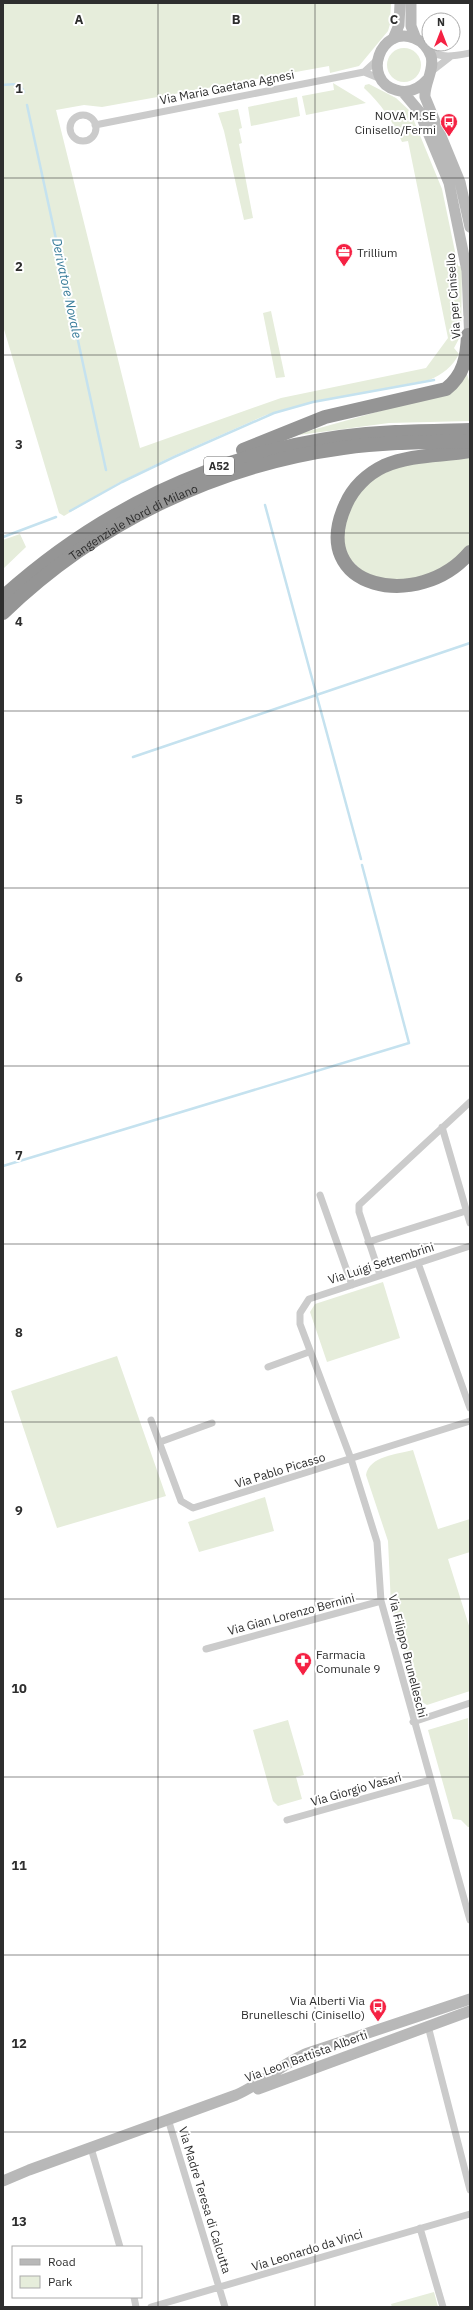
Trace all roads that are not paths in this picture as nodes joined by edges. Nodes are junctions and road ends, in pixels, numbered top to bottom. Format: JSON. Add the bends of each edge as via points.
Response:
{"nodes":[{"id":1,"x":400,"y":3,"type":"edge"},
{"id":2,"x":411,"y":3,"type":"edge"},
{"id":3,"x":393,"y":39,"type":"junction"},
{"id":4,"x":416,"y":39,"type":"junction"},
{"id":5,"x":421,"y":44,"type":"edge"},
{"id":6,"x":429,"y":52,"type":"edge"},
{"id":7,"x":432,"y":52,"type":"edge"},
{"id":8,"x":470,"y":53,"type":"edge"},
{"id":9,"x":450,"y":57,"type":"junction"},
{"id":10,"x":377,"y":60,"type":"junction"},
{"id":11,"x":364,"y":72,"type":"junction"},
{"id":12,"x":428,"y":77,"type":"junction"},
{"id":13,"x":381,"y":79,"type":"junction"},
{"id":14,"x":403,"y":92,"type":"junction"},
{"id":15,"x":95,"y":125,"type":"dead end"},
{"id":16,"x":470,"y":228,"type":"edge"},
{"id":17,"x":469,"y":340,"type":"edge"},
{"id":18,"x":470,"y":430,"type":"edge"},
{"id":19,"x":470,"y":441,"type":"edge"},
{"id":20,"x":470,"y":451,"type":"edge"},
{"id":21,"x":151,"y":495,"type":"junction"},
{"id":22,"x":470,"y":552,"type":"edge"},
{"id":23,"x":3,"y":597,"type":"edge"},
{"id":24,"x":3,"y":613,"type":"edge"},
{"id":25,"x":470,"y":1102,"type":"edge"},
{"id":26,"x":442,"y":1127,"type":"junction"},
{"id":27,"x":320,"y":1195,"type":"dead end"},
{"id":28,"x":466,"y":1211,"type":"junction"},
{"id":29,"x":470,"y":1224,"type":"edge"},
{"id":30,"x":368,"y":1242,"type":"junction"},
{"id":31,"x":470,"y":1246,"type":"edge"},
{"id":32,"x":418,"y":1263,"type":"junction"},
{"id":33,"x":380,"y":1275,"type":"junction"},
{"id":34,"x":352,"y":1285,"type":"junction"},
{"id":35,"x":302,"y":1307,"type":"joint"},
{"id":36,"x":309,"y":1352,"type":"junction"},
{"id":37,"x":268,"y":1367,"type":"dead end"},
{"id":38,"x":470,"y":1408,"type":"edge"},
{"id":39,"x":151,"y":1420,"type":"dead end"},
{"id":40,"x":470,"y":1421,"type":"edge"},
{"id":41,"x":212,"y":1423,"type":"dead end"},
{"id":42,"x":160,"y":1442,"type":"junction"},
{"id":43,"x":351,"y":1460,"type":"junction"},
{"id":44,"x":381,"y":1601,"type":"junction"},
{"id":45,"x":206,"y":1649,"type":"dead end"},
{"id":46,"x":470,"y":1703,"type":"edge"},
{"id":47,"x":413,"y":1722,"type":"junction"},
{"id":48,"x":430,"y":1780,"type":"junction"},
{"id":49,"x":287,"y":1820,"type":"dead end"},
{"id":50,"x":470,"y":1920,"type":"edge"},
{"id":51,"x":470,"y":1999,"type":"edge"},
{"id":52,"x":470,"y":2008,"type":"edge"},
{"id":53,"x":470,"y":2011,"type":"edge"},
{"id":54,"x":448,"y":2019,"type":"junction"},
{"id":55,"x":428,"y":2026,"type":"junction"},
{"id":56,"x":340,"y":2043,"type":"junction"},
{"id":57,"x":349,"y":2054,"type":"junction"},
{"id":58,"x":240,"y":2094,"type":"junction"},
{"id":59,"x":168,"y":2119,"type":"junction"},
{"id":60,"x":92,"y":2148,"type":"junction"},
{"id":61,"x":29,"y":2170,"type":"junction"},
{"id":62,"x":3,"y":2176,"type":"edge"},
{"id":63,"x":3,"y":2181,"type":"edge"},
{"id":64,"x":470,"y":2190,"type":"edge"},
{"id":65,"x":470,"y":2214,"type":"edge"},
{"id":66,"x":420,"y":2228,"type":"junction"},
{"id":67,"x":120,"y":2246,"type":"edge"},
{"id":68,"x":220,"y":2288,"type":"junction"},
{"id":69,"x":151,"y":2307,"type":"edge"},
{"id":70,"x":225,"y":2307,"type":"edge"},
{"id":71,"x":443,"y":2307,"type":"edge"}],
"edges":[{"from":1,"to":3,"type":"street","via":[[398,29]]},
{"from":2,"to":4,"type":"street","via":[[412,26]]},
{"from":3,"to":4,"type":"street","via":[[404,36]]},
{"from":3,"to":10,"type":"street","via":[[382,47]]},
{"from":4,"to":5,"type":"street"},
{"from":6,"to":12,"type":"street","via":[[432,61]]},
{"from":7,"to":9,"type":"street"},
{"from":8,"to":9,"type":"street"},
{"from":9,"to":12,"type":"street","via":[[434,67]]},
{"from":10,"to":11,"type":"street"},
{"from":10,"to":13,"type":"street","via":[[377,71]]},
{"from":11,"to":13,"type":"street"},
{"from":11,"to":15,"type":"street","name":"Via Maria Gaetana Agnesi"},
{"from":12,"to":14,"type":"street","via":[[416,89]]},
{"from":12,"to":16,"type":"street","via":[[424,88],[425,97],[457,172]]},
{"from":13,"to":14,"type":"street","name":"Via per Cinisello","via":[[392,88]]},
{"from":14,"to":17,"type":"street","name":"Via per Cinisello","via":[[419,111],[449,183],[467,271]]},
{"from":17,"to":21,"type":"highway","number":"A52","via":[[462,370],[446,389],[326,417],[167,480]]},
{"from":18,"to":21,"type":"highway","name":"Tangenziale Nord di Milano","number":"A52","via":[[377,433],[305,443],[235,461]]},
{"from":19,"to":24,"type":"highway","name":"Tangenziale Nord di Milano","number":"A52","via":[[396,443],[343,448],[290,458],[221,478],[155,506],[108,532],[49,573]]},
{"from":20,"to":22,"type":"highway","via":[[422,455],[373,472],[348,498],[338,522],[337,533],[341,555],[351,569],[365,580],[388,586],[412,586],[436,578],[458,565]]},
{"from":21,"to":23,"type":"highway","name":"Tangenziale Nord di Milano","number":"A52","via":[[73,541]]},
{"from":25,"to":26,"type":"street"},
{"from":26,"to":28,"type":"street"},
{"from":26,"to":30,"type":"street","via":[[359,1205]]},
{"from":27,"to":34,"type":"street"},
{"from":28,"to":29,"type":"street"},
{"from":28,"to":30,"type":"street"},
{"from":30,"to":33,"type":"street"},
{"from":31,"to":32,"type":"street","name":"Via Luigi Settembrini"},
{"from":32,"to":33,"type":"street","name":"Via Luigi Settembrini"},
{"from":32,"to":38,"type":"street"},
{"from":33,"to":34,"type":"street","name":"Via Luigi Settembrini"},
{"from":34,"to":35,"type":"street","name":"Via Luigi Settembrini","via":[[309,1299]]},
{"from":35,"to":36,"type":"street","name":"Via Filippo Brunelleschi","via":[[300,1324]]},
{"from":36,"to":37,"type":"street"},
{"from":36,"to":43,"type":"street","name":"Via Filippo Brunelleschi"},
{"from":39,"to":42,"type":"street","name":"Via Pablo Picasso"},
{"from":40,"to":43,"type":"street","name":"Via Pablo Picasso"},
{"from":41,"to":42,"type":"street"},
{"from":42,"to":43,"type":"street","name":"Via Pablo Picasso","via":[[181,1501],[193,1508]]},
{"from":43,"to":44,"type":"street","name":"Via Filippo Brunelleschi","via":[[377,1542]]},
{"from":44,"to":45,"type":"street","name":"Via Gian Lorenzo Bernini"},
{"from":44,"to":47,"type":"street","name":"Via Filippo Brunelleschi"},
{"from":46,"to":47,"type":"street"},
{"from":47,"to":48,"type":"street","name":"Via Filippo Brunelleschi"},
{"from":48,"to":49,"type":"street","name":"Via Giorgio Vasari"},
{"from":48,"to":50,"type":"street","name":"Via Filippo Brunelleschi"},
{"from":51,"to":56,"type":"street","name":"Via Leon Battista Alberti"},
{"from":52,"to":54,"type":"street"},
{"from":53,"to":54,"type":"street","name":"Via Leon Battista Alberti"},
{"from":54,"to":55,"type":"street","name":"Via Leon Battista Alberti"},
{"from":55,"to":57,"type":"street","name":"Via Leon Battista Alberti"},
{"from":55,"to":64,"type":"street"},
{"from":56,"to":57,"type":"street","via":[[322,2053],[323,2058]]},
{"from":56,"to":58,"type":"street","name":"Via Leon Battista Alberti","via":[[298,2058]]},
{"from":57,"to":58,"type":"street","name":"Via Leon Battista Alberti","via":[[288,2079]]},
{"from":58,"to":59,"type":"street","name":"Via Leon Battista Alberti"},
{"from":59,"to":60,"type":"street","name":"Via Leon Battista Alberti"},
{"from":59,"to":68,"type":"street","name":"Via Madre Teresa di Calcutta"},
{"from":60,"to":61,"type":"street","name":"Via Leon Battista Alberti"},
{"from":60,"to":67,"type":"street"},
{"from":61,"to":62,"type":"street","name":"Via Leon Battista Alberti"},
{"from":61,"to":63,"type":"street","name":"Via Leon Battista Alberti"},
{"from":65,"to":66,"type":"street","name":"Via Leonardo da Vinci"},
{"from":66,"to":68,"type":"street","name":"Via Leonardo da Vinci"},
{"from":66,"to":71,"type":"street"},
{"from":68,"to":69,"type":"street","name":"Via Leonardo da Vinci"},
{"from":68,"to":70,"type":"street","name":"Via Madre Teresa di Calcutta"}]}
